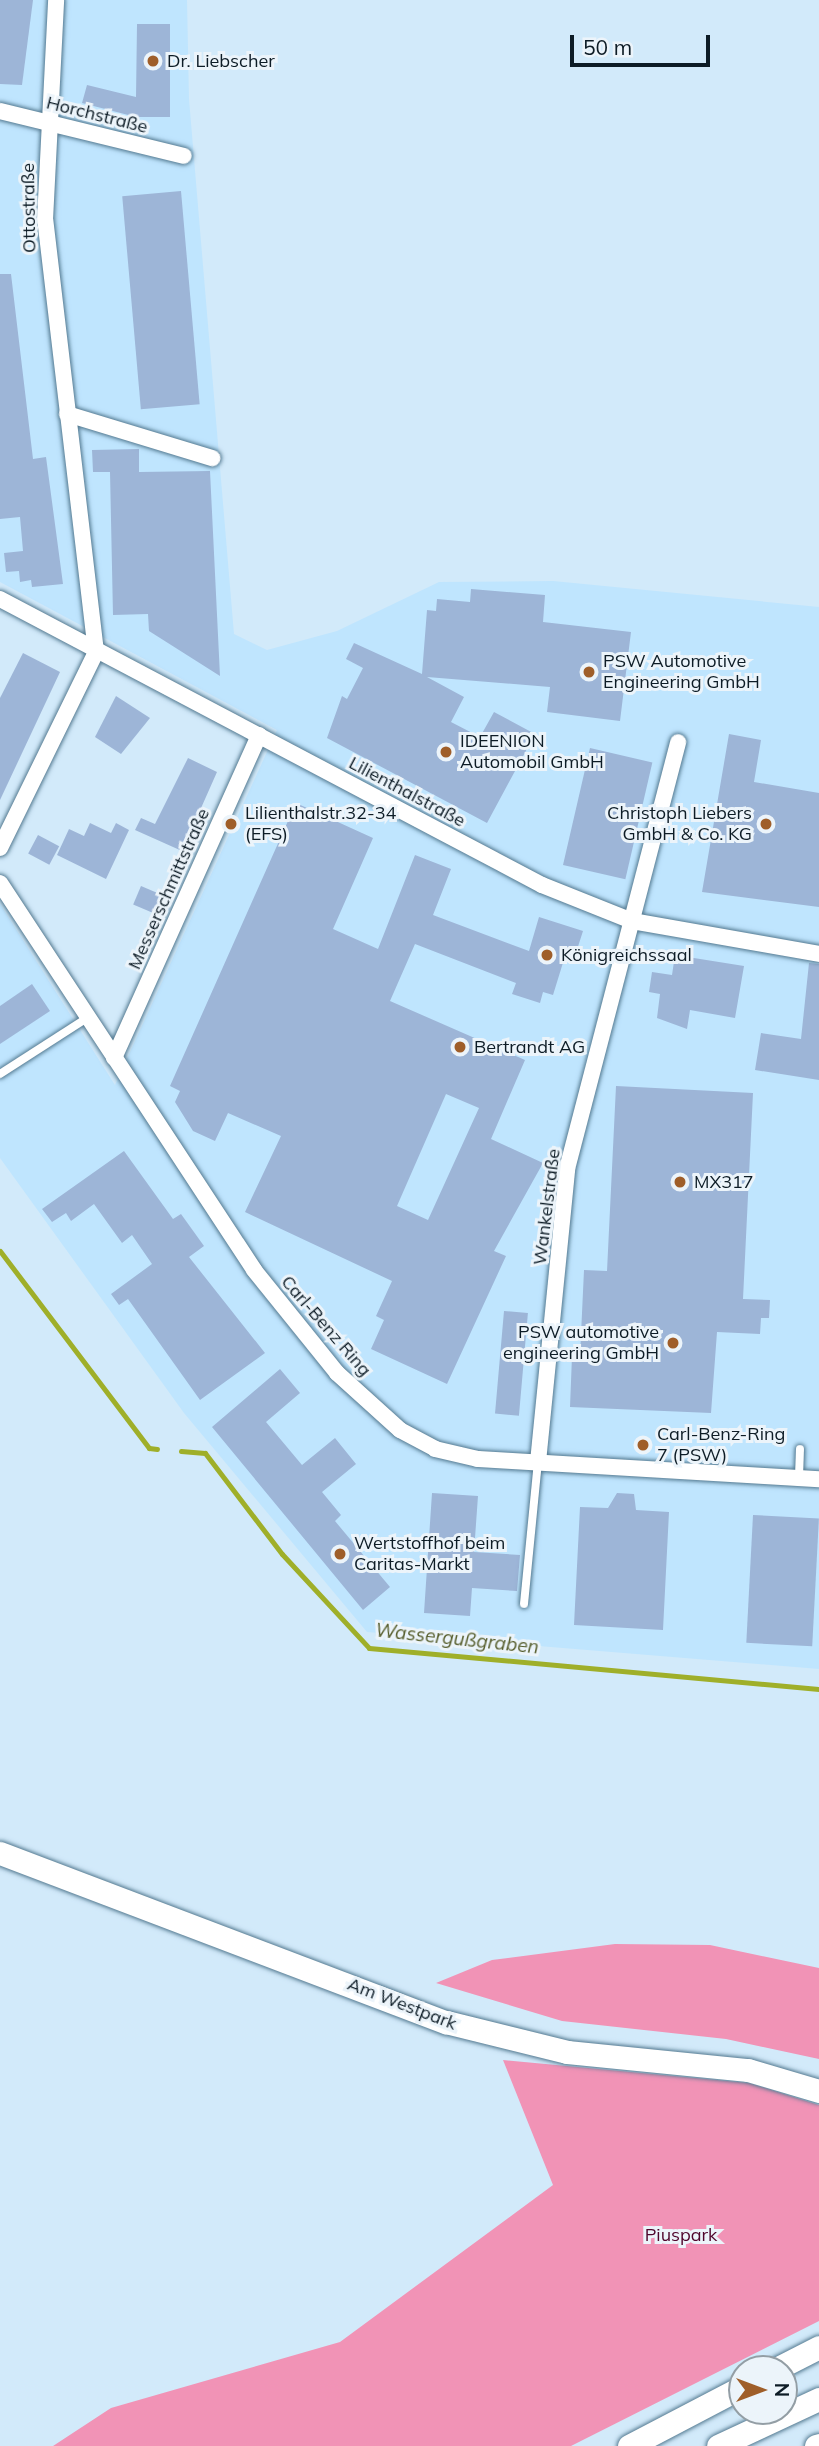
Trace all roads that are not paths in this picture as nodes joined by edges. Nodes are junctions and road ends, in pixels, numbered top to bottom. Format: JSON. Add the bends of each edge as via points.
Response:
{"nodes":[{"id":1,"x":56,"y":0,"type":"edge"},
{"id":2,"x":0,"y":111,"type":"edge"},
{"id":3,"x":49,"y":123,"type":"junction"},
{"id":4,"x":184,"y":156,"type":"dead end"},
{"id":5,"x":66,"y":414,"type":"junction"},
{"id":6,"x":212,"y":458,"type":"dead end"},
{"id":7,"x":0,"y":599,"type":"edge"},
{"id":8,"x":96,"y":652,"type":"junction"},
{"id":9,"x":259,"y":736,"type":"junction"},
{"id":10,"x":678,"y":742,"type":"dead end"},
{"id":11,"x":0,"y":848,"type":"edge"},
{"id":12,"x":0,"y":883,"type":"edge"},
{"id":13,"x":632,"y":921,"type":"junction"},
{"id":14,"x":819,"y":954,"type":"edge"},
{"id":15,"x":87,"y":1018,"type":"junction"},
{"id":16,"x":114,"y":1058,"type":"junction"},
{"id":17,"x":0,"y":1074,"type":"edge"},
{"id":18,"x":800,"y":1449,"type":"dead end"},
{"id":19,"x":538,"y":1462,"type":"junction"},
{"id":20,"x":799,"y":1477,"type":"junction"},
{"id":21,"x":819,"y":1479,"type":"edge"},
{"id":22,"x":524,"y":1604,"type":"dead end"},
{"id":23,"x":0,"y":1853,"type":"edge"},
{"id":24,"x":819,"y":2091,"type":"edge"},
{"id":25,"x":819,"y":2347,"type":"edge"},
{"id":26,"x":798,"y":2358,"type":"edge"},
{"id":27,"x":728,"y":2394,"type":"edge"},
{"id":28,"x":819,"y":2399,"type":"edge"},
{"id":29,"x":629,"y":2446,"type":"edge"},
{"id":30,"x":718,"y":2446,"type":"edge"}],
"edges":[{"from":1,"to":3,"type":"street","name":"Ottostraße"},
{"from":2,"to":3,"type":"street","name":"Horchstraße"},
{"from":3,"to":4,"type":"street","name":"Horchstraße"},
{"from":3,"to":5,"type":"street","name":"Ottostraße","via":[[45,220]]},
{"from":5,"to":6,"type":"street"},
{"from":5,"to":8,"type":"street","name":"Ottostraße"},
{"from":7,"to":8,"type":"street","name":"Lilienthalstraße"},
{"from":8,"to":9,"type":"street","name":"Lilienthalstraße"},
{"from":8,"to":11,"type":"street"},
{"from":9,"to":13,"type":"street","name":"Lilienthalstraße","via":[[542,885]]},
{"from":9,"to":16,"type":"street","name":"Messerschmittstraße"},
{"from":10,"to":13,"type":"street","name":"Wankelstraße"},
{"from":12,"to":15,"type":"street","name":"Carl-Benz Ring"},
{"from":13,"to":14,"type":"street","name":"Lilienthalstraße"},
{"from":13,"to":19,"type":"street","name":"Wankelstraße","via":[[567,1169]]},
{"from":15,"to":16,"type":"street","name":"Carl-Benz Ring"},
{"from":15,"to":17,"type":"lane"},
{"from":16,"to":19,"type":"street","name":"Carl-Benz Ring","via":[[254,1270],[366,1400],[435,1449]]},
{"from":18,"to":20,"type":"lane"},
{"from":19,"to":20,"type":"street","name":"Carl-Benz Ring"},
{"from":19,"to":22,"type":"lane"},
{"from":20,"to":21,"type":"street","name":"Carl-Benz Ring"},
{"from":23,"to":24,"type":"main road","name":"Am Westpark","via":[[446,2022],[567,2052],[748,2070]]},
{"from":25,"to":26,"type":"main road"},
{"from":27,"to":29,"type":"main road"},
{"from":28,"to":30,"type":"main road"}]}
